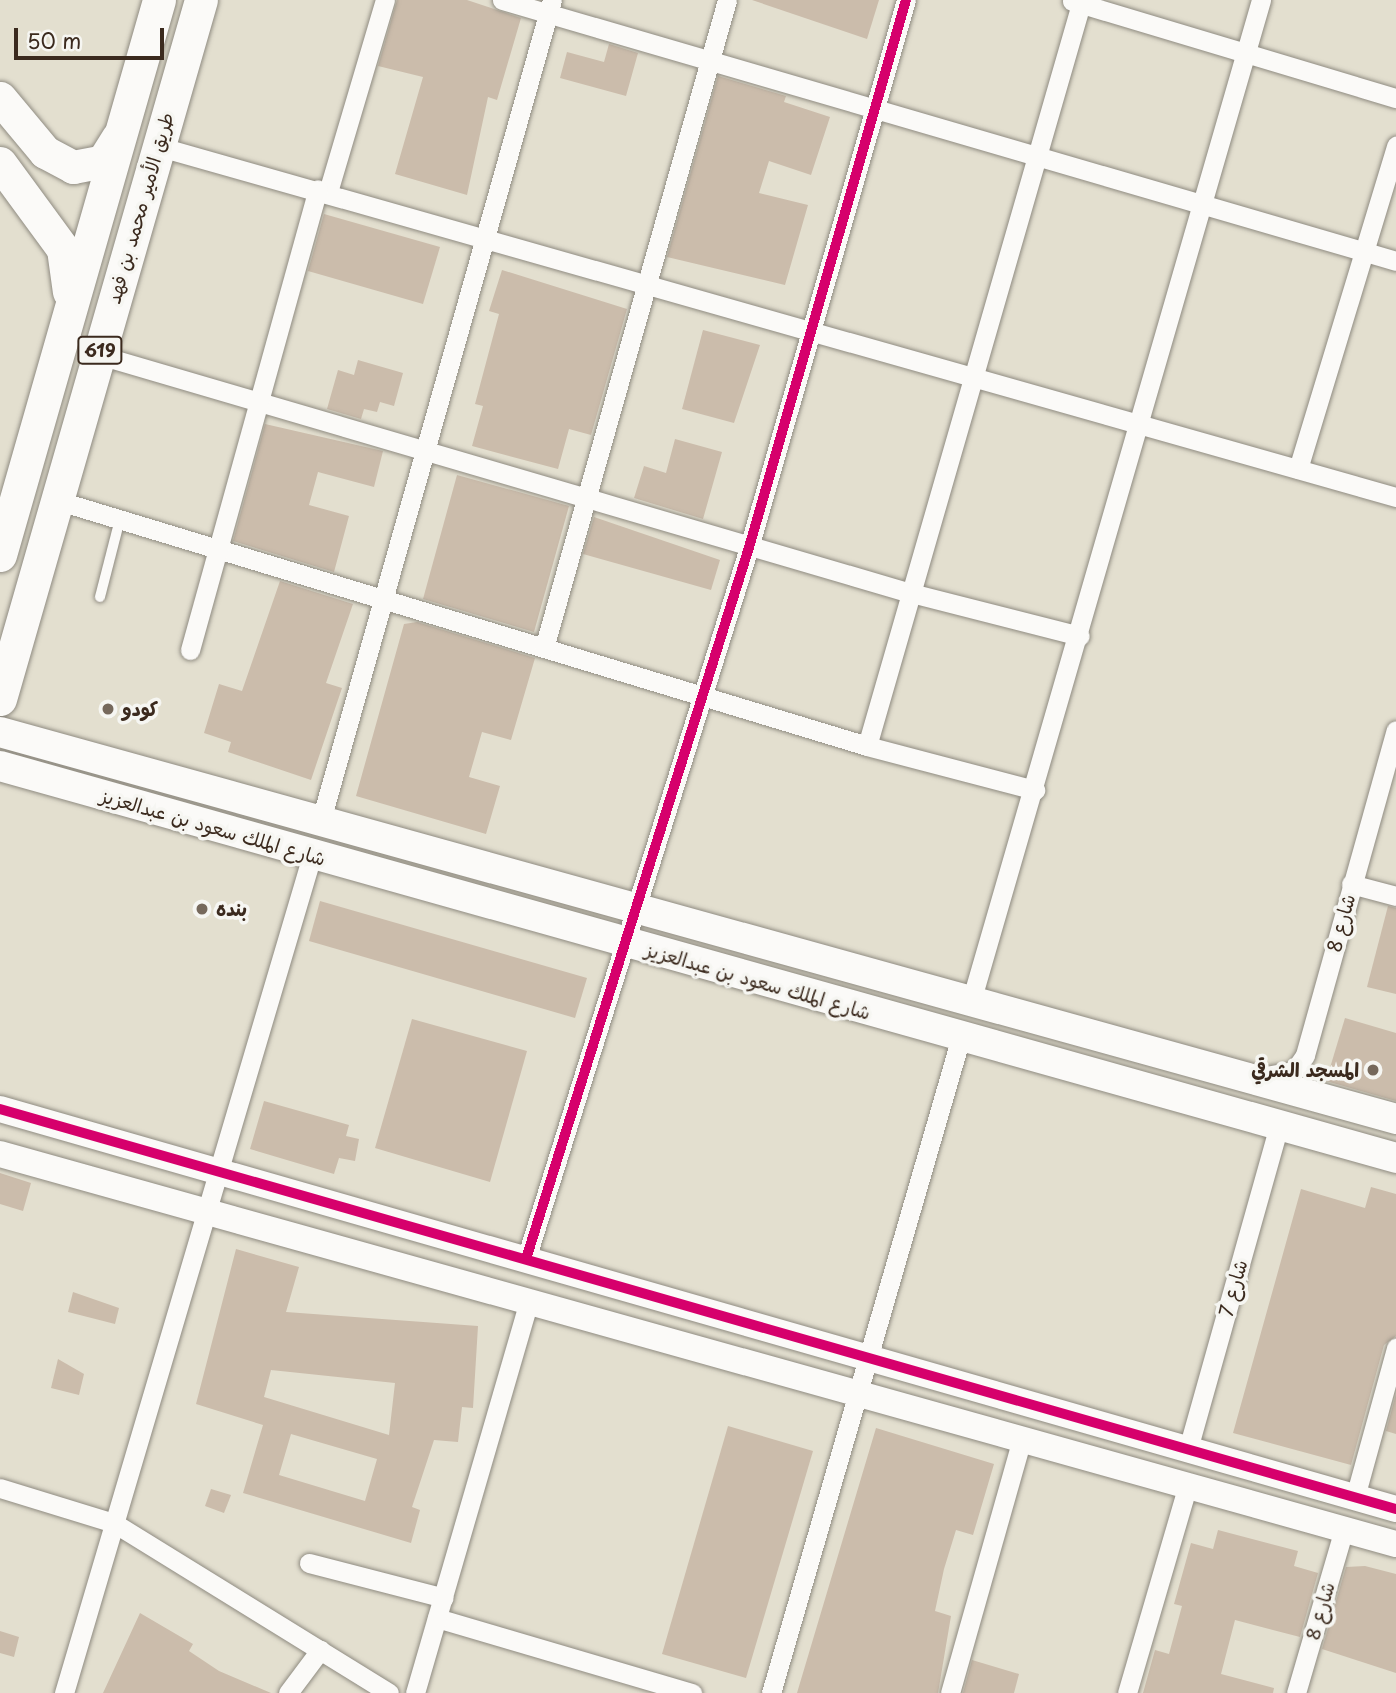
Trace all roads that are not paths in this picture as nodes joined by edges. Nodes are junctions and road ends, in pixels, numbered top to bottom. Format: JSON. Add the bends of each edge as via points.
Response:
{"nodes":[{"id":1,"x":159,"y":0,"type":"edge"},
{"id":2,"x":201,"y":0,"type":"edge"},
{"id":3,"x":384,"y":0,"type":"edge"},
{"id":4,"x":502,"y":0,"type":"edge"},
{"id":5,"x":727,"y":0,"type":"edge"},
{"id":6,"x":906,"y":0,"type":"edge"},
{"id":7,"x":1261,"y":0,"type":"edge"},
{"id":8,"x":1078,"y":1,"type":"edge"},
{"id":9,"x":550,"y":7,"type":"edge"},
{"id":10,"x":1248,"y":53,"type":"junction"},
{"id":11,"x":709,"y":60,"type":"junction"},
{"id":12,"x":0,"y":98,"type":"edge"},
{"id":13,"x":1396,"y":98,"type":"edge"},
{"id":14,"x":876,"y":109,"type":"junction"},
{"id":15,"x":123,"y":127,"type":"junction"},
{"id":16,"x":157,"y":146,"type":"junction"},
{"id":17,"x":1396,"y":146,"type":"edge"},
{"id":18,"x":46,"y":152,"type":"junction"},
{"id":19,"x":1036,"y":155,"type":"junction"},
{"id":20,"x":5,"y":169,"type":"edge"},
{"id":21,"x":323,"y":190,"type":"junction"},
{"id":22,"x":1207,"y":205,"type":"junction"},
{"id":23,"x":486,"y":234,"type":"junction"},
{"id":24,"x":1367,"y":253,"type":"junction"},
{"id":25,"x":1396,"y":261,"type":"edge"},
{"id":26,"x":647,"y":282,"type":"junction"},
{"id":27,"x":70,"y":302,"type":"junction"},
{"id":28,"x":812,"y":330,"type":"junction"},
{"id":29,"x":99,"y":355,"type":"junction"},
{"id":30,"x":971,"y":376,"type":"junction"},
{"id":31,"x":258,"y":402,"type":"junction"},
{"id":32,"x":1142,"y":424,"type":"junction"},
{"id":33,"x":428,"y":450,"type":"junction"},
{"id":34,"x":1298,"y":469,"type":"junction"},
{"id":35,"x":586,"y":496,"type":"junction"},
{"id":36,"x":1396,"y":497,"type":"edge"},
{"id":37,"x":56,"y":500,"type":"junction"},
{"id":38,"x":119,"y":523,"type":"junction"},
{"id":39,"x":750,"y":544,"type":"junction"},
{"id":40,"x":218,"y":551,"type":"junction"},
{"id":41,"x":0,"y":555,"type":"edge"},
{"id":42,"x":911,"y":593,"type":"junction"},
{"id":43,"x":100,"y":597,"type":"dead end"},
{"id":44,"x":386,"y":601,"type":"junction"},
{"id":45,"x":1080,"y":636,"type":"junction"},
{"id":46,"x":544,"y":648,"type":"junction"},
{"id":47,"x":190,"y":650,"type":"dead end"},
{"id":48,"x":704,"y":695,"type":"junction"},
{"id":49,"x":0,"y":699,"type":"edge"},
{"id":50,"x":1396,"y":730,"type":"edge"},
{"id":51,"x":0,"y":732,"type":"edge"},
{"id":52,"x":867,"y":746,"type":"junction"},
{"id":53,"x":0,"y":766,"type":"edge"},
{"id":54,"x":1035,"y":790,"type":"junction"},
{"id":55,"x":321,"y":820,"type":"junction"},
{"id":56,"x":312,"y":855,"type":"junction"},
{"id":57,"x":1351,"y":884,"type":"junction"},
{"id":58,"x":1396,"y":896,"type":"edge"},
{"id":59,"x":639,"y":904,"type":"junction"},
{"id":60,"x":625,"y":943,"type":"junction"},
{"id":61,"x":972,"y":998,"type":"junction"},
{"id":62,"x":961,"y":1037,"type":"junction"},
{"id":63,"x":1252,"y":1079,"type":"junction"},
{"id":64,"x":0,"y":1109,"type":"edge"},
{"id":65,"x":1396,"y":1119,"type":"edge"},
{"id":66,"x":1279,"y":1126,"type":"junction"},
{"id":67,"x":0,"y":1154,"type":"edge"},
{"id":68,"x":1396,"y":1158,"type":"edge"},
{"id":69,"x":217,"y":1171,"type":"junction"},
{"id":70,"x":207,"y":1211,"type":"junction"},
{"id":71,"x":527,"y":1259,"type":"junction"},
{"id":72,"x":529,"y":1301,"type":"junction"},
{"id":73,"x":1396,"y":1348,"type":"edge"},
{"id":74,"x":869,"y":1358,"type":"junction"},
{"id":75,"x":860,"y":1394,"type":"junction"},
{"id":76,"x":1023,"y":1438,"type":"junction"},
{"id":77,"x":1188,"y":1449,"type":"junction"},
{"id":78,"x":1188,"y":1485,"type":"junction"},
{"id":79,"x":0,"y":1488,"type":"edge"},
{"id":80,"x":1355,"y":1497,"type":"junction"},
{"id":81,"x":1396,"y":1509,"type":"edge"},
{"id":82,"x":114,"y":1523,"type":"junction"},
{"id":83,"x":1344,"y":1529,"type":"junction"},
{"id":84,"x":1396,"y":1544,"type":"edge"},
{"id":85,"x":309,"y":1563,"type":"dead end"},
{"id":86,"x":444,"y":1598,"type":"junction"},
{"id":87,"x":437,"y":1618,"type":"junction"},
{"id":88,"x":320,"y":1650,"type":"junction"},
{"id":89,"x":64,"y":1693,"type":"edge"},
{"id":90,"x":288,"y":1693,"type":"edge"},
{"id":91,"x":388,"y":1693,"type":"edge"},
{"id":92,"x":415,"y":1693,"type":"edge"},
{"id":93,"x":692,"y":1693,"type":"edge"},
{"id":94,"x":771,"y":1693,"type":"edge"},
{"id":95,"x":950,"y":1693,"type":"edge"},
{"id":96,"x":1127,"y":1693,"type":"edge"},
{"id":97,"x":1296,"y":1693,"type":"edge"}],
"edges":[{"from":1,"to":15,"type":"highway","name":"طريق الأمير محمد بن فهد","number":"619"},
{"from":2,"to":16,"type":"highway","name":"طريق الأمير محمد بن فهد","number":"619"},
{"from":3,"to":21,"type":"street"},
{"from":4,"to":9,"type":"street"},
{"from":5,"to":11,"type":"street"},
{"from":6,"to":14,"type":"street"},
{"from":7,"to":10,"type":"street"},
{"from":8,"to":10,"type":"street"},
{"from":8,"to":19,"type":"street"},
{"from":9,"to":11,"type":"street"},
{"from":9,"to":23,"type":"street"},
{"from":10,"to":13,"type":"street"},
{"from":10,"to":22,"type":"street"},
{"from":11,"to":14,"type":"street"},
{"from":11,"to":26,"type":"street"},
{"from":12,"to":18,"type":"highway"},
{"from":14,"to":19,"type":"street"},
{"from":14,"to":28,"type":"street"},
{"from":15,"to":18,"type":"highway","via":[[110,153],[94,166],[73,167]]},
{"from":15,"to":27,"type":"highway","name":"طريق الأمير محمد بن فهد","number":"619"},
{"from":16,"to":21,"type":"street"},
{"from":16,"to":29,"type":"highway","name":"طريق الأمير محمد بن فهد","number":"619"},
{"from":17,"to":24,"type":"street"},
{"from":18,"to":20,"type":"highway","via":[[41,179],[29,183]]},
{"from":19,"to":22,"type":"street"},
{"from":19,"to":30,"type":"street"},
{"from":20,"to":27,"type":"highway","via":[[63,249]]},
{"from":21,"to":23,"type":"street"},
{"from":21,"to":31,"type":"street"},
{"from":22,"to":24,"type":"street"},
{"from":22,"to":32,"type":"street"},
{"from":23,"to":26,"type":"street"},
{"from":23,"to":33,"type":"street"},
{"from":24,"to":25,"type":"street"},
{"from":24,"to":34,"type":"street"},
{"from":26,"to":28,"type":"street"},
{"from":26,"to":35,"type":"street"},
{"from":27,"to":41,"type":"highway","name":"طريق الأمير محمد بن فهد","number":"619"},
{"from":28,"to":30,"type":"street"},
{"from":28,"to":39,"type":"street"},
{"from":29,"to":31,"type":"street"},
{"from":29,"to":37,"type":"highway","name":"طريق الأمير محمد بن فهد","number":"619"},
{"from":30,"to":32,"type":"street"},
{"from":30,"to":42,"type":"street"},
{"from":31,"to":33,"type":"street"},
{"from":31,"to":40,"type":"street"},
{"from":32,"to":34,"type":"street"},
{"from":32,"to":45,"type":"street"},
{"from":33,"to":35,"type":"street"},
{"from":33,"to":44,"type":"street"},
{"from":34,"to":36,"type":"street"},
{"from":35,"to":39,"type":"street"},
{"from":35,"to":46,"type":"street"},
{"from":37,"to":38,"type":"street"},
{"from":37,"to":49,"type":"highway","name":"طريق الأمير محمد بن فهد","number":"619"},
{"from":38,"to":40,"type":"street"},
{"from":38,"to":43,"type":"lane"},
{"from":39,"to":42,"type":"street"},
{"from":39,"to":48,"type":"street"},
{"from":40,"to":44,"type":"street"},
{"from":40,"to":47,"type":"street"},
{"from":42,"to":45,"type":"street"},
{"from":42,"to":52,"type":"street"},
{"from":44,"to":46,"type":"street"},
{"from":44,"to":55,"type":"street"},
{"from":45,"to":54,"type":"street"},
{"from":46,"to":48,"type":"street"},
{"from":48,"to":52,"type":"street"},
{"from":48,"to":59,"type":"street"},
{"from":50,"to":57,"type":"street","name":"شارع 8"},
{"from":51,"to":55,"type":"main road","name":"شارع الملك سعود بن عبدالعزيز"},
{"from":52,"to":54,"type":"street"},
{"from":53,"to":56,"type":"main road","name":"شارع الملك سعود بن عبدالعزيز"},
{"from":54,"to":61,"type":"street"},
{"from":55,"to":59,"type":"main road","name":"شارع الملك سعود بن عبدالعزيز"},
{"from":56,"to":60,"type":"main road","name":"شارع الملك سعود بن عبدالعزيز"},
{"from":56,"to":69,"type":"street"},
{"from":57,"to":58,"type":"street"},
{"from":57,"to":63,"type":"street","name":"شارع 8","via":[[1305,1055],[1294,1071]]},
{"from":59,"to":60,"type":"street"},
{"from":59,"to":61,"type":"main road","name":"شارع الملك سعود بن عبدالعزيز"},
{"from":60,"to":62,"type":"main road","name":"شارع الملك سعود بن عبدالعزيز"},
{"from":60,"to":71,"type":"street"},
{"from":61,"to":63,"type":"main road","name":"شارع الملك سعود بن عبدالعزيز"},
{"from":62,"to":66,"type":"main road","name":"شارع الملك سعود بن عبدالعزيز"},
{"from":62,"to":74,"type":"street"},
{"from":63,"to":65,"type":"main road","name":"شارع الملك سعود بن عبدالعزيز"},
{"from":64,"to":69,"type":"street"},
{"from":66,"to":68,"type":"main road","name":"شارع الملك سعود بن عبدالعزيز"},
{"from":66,"to":77,"type":"street","name":"شارع 7"},
{"from":67,"to":70,"type":"street"},
{"from":69,"to":70,"type":"street"},
{"from":69,"to":71,"type":"street"},
{"from":70,"to":72,"type":"street"},
{"from":70,"to":82,"type":"street"},
{"from":71,"to":74,"type":"street"},
{"from":72,"to":75,"type":"street"},
{"from":72,"to":86,"type":"street"},
{"from":73,"to":80,"type":"street"},
{"from":74,"to":75,"type":"street"},
{"from":74,"to":77,"type":"street"},
{"from":75,"to":76,"type":"street"},
{"from":75,"to":94,"type":"street"},
{"from":76,"to":78,"type":"street"},
{"from":76,"to":95,"type":"street"},
{"from":77,"to":80,"type":"street"},
{"from":78,"to":83,"type":"street"},
{"from":78,"to":96,"type":"street"},
{"from":79,"to":82,"type":"street"},
{"from":80,"to":81,"type":"street"},
{"from":82,"to":88,"type":"street"},
{"from":82,"to":89,"type":"street"},
{"from":83,"to":84,"type":"street"},
{"from":83,"to":97,"type":"street","name":"شارع 8"},
{"from":85,"to":86,"type":"street"},
{"from":86,"to":87,"type":"street"},
{"from":87,"to":92,"type":"street"},
{"from":87,"to":93,"type":"street"},
{"from":88,"to":90,"type":"street"},
{"from":88,"to":91,"type":"street"}]}
